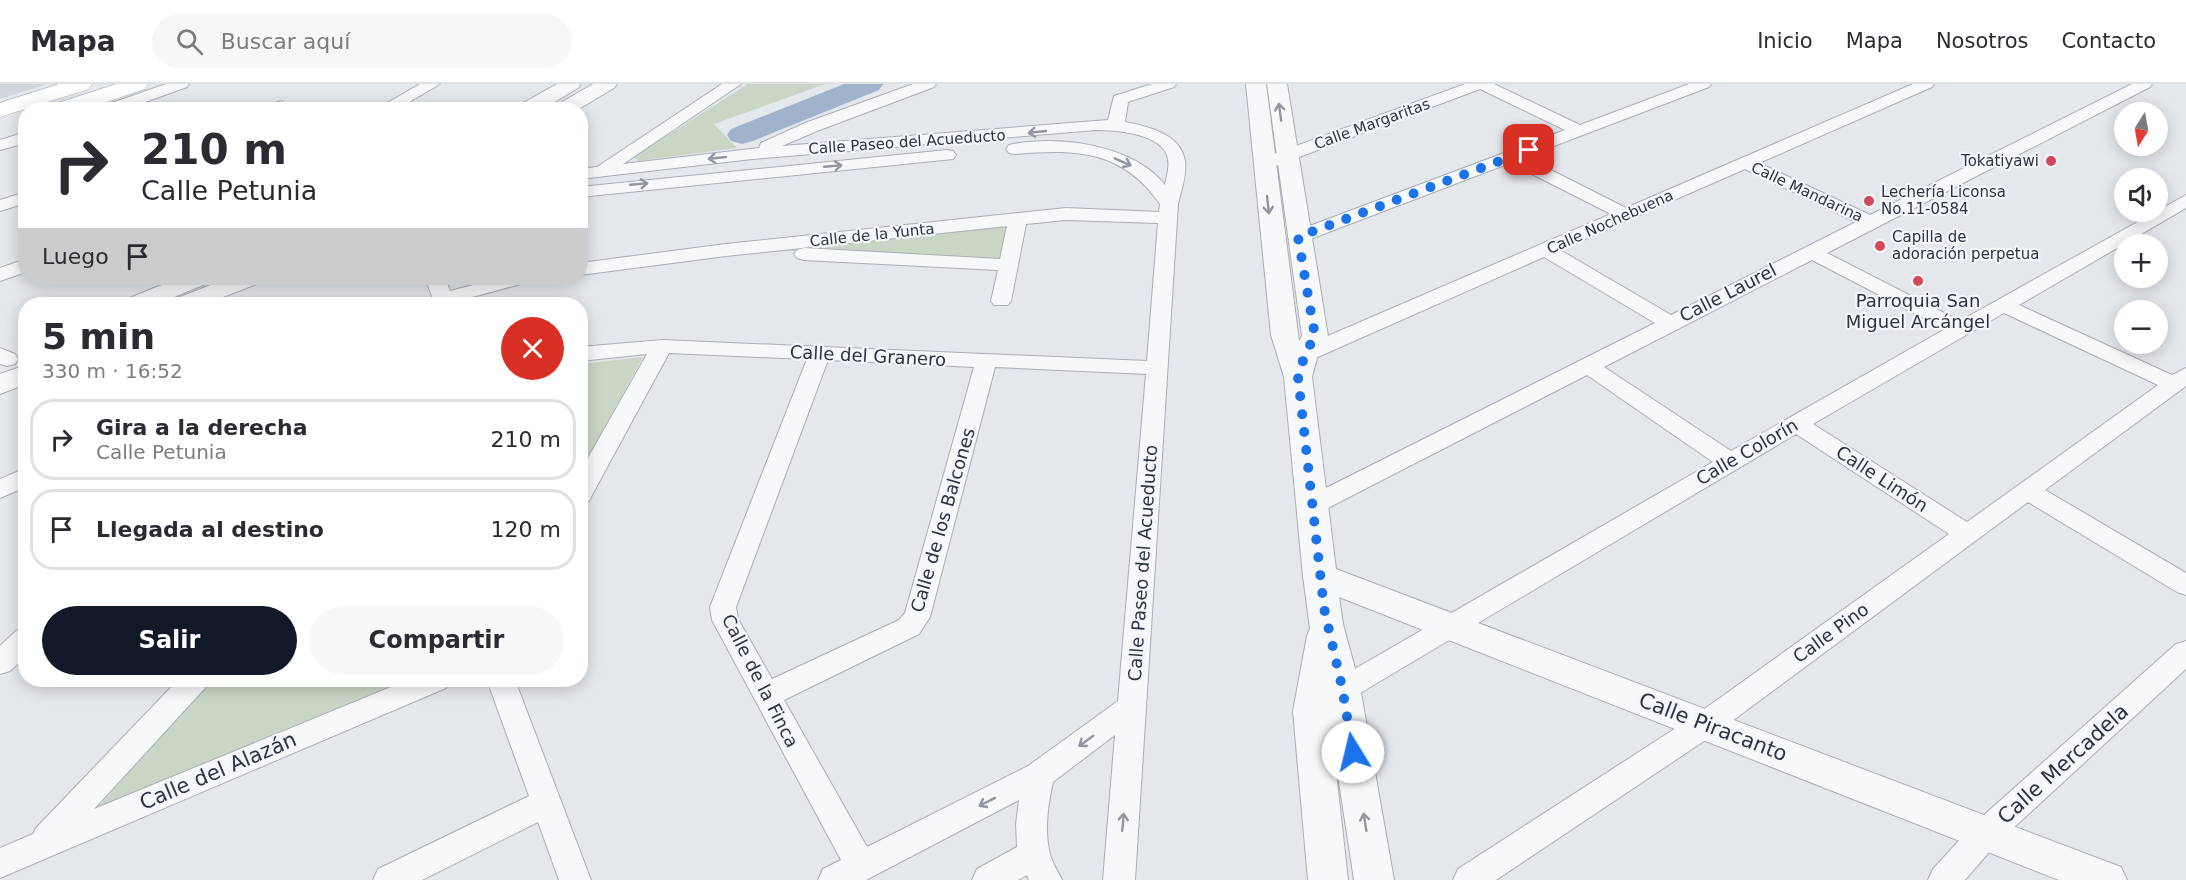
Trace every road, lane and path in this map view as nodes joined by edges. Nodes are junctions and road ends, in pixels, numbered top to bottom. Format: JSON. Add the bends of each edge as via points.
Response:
{"nodes":[{"id":1,"x":81,"y":84,"type":"edge"},
{"id":2,"x":137,"y":84,"type":"edge"},
{"id":3,"x":181,"y":84,"type":"edge"},
{"id":4,"x":431,"y":84,"type":"edge"},
{"id":5,"x":571,"y":84,"type":"edge"},
{"id":6,"x":607,"y":84,"type":"edge"},
{"id":7,"x":734,"y":84,"type":"edge"},
{"id":8,"x":928,"y":84,"type":"edge"},
{"id":9,"x":1168,"y":84,"type":"edge"},
{"id":10,"x":1256,"y":84,"type":"edge"},
{"id":11,"x":1276,"y":84,"type":"edge"},
{"id":12,"x":1480,"y":84,"type":"edge"},
{"id":13,"x":1703,"y":84,"type":"edge"},
{"id":14,"x":1926,"y":84,"type":"edge"},
{"id":15,"x":2144,"y":84,"type":"edge"},
{"id":16,"x":25,"y":102,"type":"edge"},
{"id":17,"x":84,"y":102,"type":"edge"},
{"id":18,"x":129,"y":102,"type":"edge"},
{"id":19,"x":398,"y":102,"type":"edge"},
{"id":20,"x":539,"y":102,"type":"edge"},
{"id":21,"x":576,"y":102,"type":"edge"},
{"id":22,"x":18,"y":104,"type":"edge"},
{"id":23,"x":0,"y":110,"type":"edge"},
{"id":24,"x":18,"y":123,"type":"edge"},
{"id":25,"x":1116,"y":124,"type":"junction"},
{"id":26,"x":1096,"y":125,"type":"junction"},
{"id":27,"x":0,"y":129,"type":"edge"},
{"id":28,"x":1580,"y":131,"type":"junction"},
{"id":29,"x":18,"y":139,"type":"edge"},
{"id":30,"x":0,"y":145,"type":"edge"},
{"id":31,"x":1067,"y":148,"type":"junction"},
{"id":32,"x":983,"y":152,"type":"dead end"},
{"id":33,"x":752,"y":154,"type":"junction"},
{"id":34,"x":960,"y":154,"type":"dead end"},
{"id":35,"x":1286,"y":156,"type":"junction"},
{"id":36,"x":1512,"y":157,"type":"junction"},
{"id":37,"x":1745,"y":163,"type":"junction"},
{"id":38,"x":1264,"y":164,"type":"junction"},
{"id":39,"x":600,"y":171,"type":"junction"},
{"id":40,"x":588,"y":173,"type":"edge"},
{"id":41,"x":588,"y":191,"type":"edge"},
{"id":42,"x":18,"y":200,"type":"edge"},
{"id":43,"x":0,"y":206,"type":"edge"},
{"id":44,"x":2181,"y":207,"type":"edge"},
{"id":45,"x":1169,"y":211,"type":"junction"},
{"id":46,"x":1626,"y":214,"type":"junction"},
{"id":47,"x":1018,"y":219,"type":"junction"},
{"id":48,"x":1870,"y":222,"type":"junction"},
{"id":49,"x":1298,"y":237,"type":"junction"},
{"id":50,"x":726,"y":250,"type":"junction"},
{"id":51,"x":1546,"y":250,"type":"junction"},
{"id":52,"x":1811,"y":252,"type":"junction"},
{"id":53,"x":1007,"y":265,"type":"junction"},
{"id":54,"x":18,"y":268,"type":"edge"},
{"id":55,"x":588,"y":268,"type":"edge"},
{"id":56,"x":0,"y":275,"type":"edge"},
{"id":57,"x":230,"y":285,"type":"edge"},
{"id":58,"x":499,"y":285,"type":"edge"},
{"id":59,"x":199,"y":296,"type":"edge"},
{"id":60,"x":460,"y":297,"type":"edge"},
{"id":61,"x":1001,"y":300,"type":"dead end"},
{"id":62,"x":2003,"y":305,"type":"junction"},
{"id":63,"x":1669,"y":323,"type":"junction"},
{"id":64,"x":1960,"y":329,"type":"junction"},
{"id":65,"x":662,"y":346,"type":"junction"},
{"id":66,"x":588,"y":353,"type":"edge"},
{"id":67,"x":820,"y":353,"type":"junction"},
{"id":68,"x":987,"y":362,"type":"junction"},
{"id":69,"x":1299,"y":364,"type":"junction"},
{"id":70,"x":1587,"y":365,"type":"junction"},
{"id":71,"x":1157,"y":368,"type":"junction"},
{"id":72,"x":2180,"y":379,"type":"edge"},
{"id":73,"x":1797,"y":424,"type":"junction"},
{"id":74,"x":1730,"y":462,"type":"junction"},
{"id":75,"x":18,"y":480,"type":"edge"},
{"id":76,"x":588,"y":480,"type":"edge"},
{"id":77,"x":0,"y":490,"type":"edge"},
{"id":78,"x":2027,"y":490,"type":"junction"},
{"id":79,"x":1313,"y":505,"type":"junction"},
{"id":80,"x":1967,"y":534,"type":"junction"},
{"id":81,"x":1319,"y":576,"type":"junction"},
{"id":82,"x":2186,"y":585,"type":"edge"},
{"id":83,"x":1326,"y":624,"type":"junction"},
{"id":84,"x":1449,"y":625,"type":"junction"},
{"id":85,"x":18,"y":646,"type":"edge"},
{"id":86,"x":2186,"y":652,"type":"edge"},
{"id":87,"x":0,"y":663,"type":"edge"},
{"id":88,"x":189,"y":687,"type":"edge"},
{"id":89,"x":419,"y":687,"type":"edge"},
{"id":90,"x":504,"y":687,"type":"edge"},
{"id":91,"x":1342,"y":687,"type":"junction"},
{"id":92,"x":765,"y":696,"type":"junction"},
{"id":93,"x":1133,"y":706,"type":"junction"},
{"id":94,"x":1311,"y":711,"type":"junction"},
{"id":95,"x":1706,"y":724,"type":"junction"},
{"id":96,"x":1039,"y":776,"type":"junction"},
{"id":97,"x":546,"y":803,"type":"junction"},
{"id":98,"x":1986,"y":833,"type":"junction"},
{"id":99,"x":41,"y":846,"type":"junction"},
{"id":100,"x":0,"y":863,"type":"edge"},
{"id":101,"x":861,"y":866,"type":"junction"},
{"id":102,"x":1040,"y":867,"type":"edge"},
{"id":103,"x":389,"y":880,"type":"edge"},
{"id":104,"x":575,"y":880,"type":"edge"},
{"id":105,"x":834,"y":880,"type":"edge"},
{"id":106,"x":988,"y":880,"type":"edge"},
{"id":107,"x":1119,"y":880,"type":"edge"},
{"id":108,"x":1328,"y":880,"type":"edge"},
{"id":109,"x":1374,"y":880,"type":"edge"},
{"id":110,"x":1469,"y":880,"type":"edge"},
{"id":111,"x":1944,"y":880,"type":"edge"},
{"id":112,"x":2107,"y":880,"type":"edge"}],
"edges":[{"from":1,"to":16,"type":"main road"},
{"from":2,"to":17,"type":"main road"},
{"from":3,"to":18,"type":"street"},
{"from":4,"to":19,"type":"street"},
{"from":5,"to":20,"type":"street"},
{"from":6,"to":21,"type":"street"},
{"from":7,"to":39,"type":"street"},
{"from":8,"to":33,"type":"street","via":[[811,127]]},
{"from":9,"to":25,"type":"street","via":[[1120,99]]},
{"from":10,"to":38,"type":"street"},
{"from":35,"to":11,"type":"street","one_way":true},
{"from":12,"to":28,"type":"street"},
{"from":12,"to":35,"type":"street","name":"Calle Margaritas"},
{"from":13,"to":28,"type":"street"},
{"from":14,"to":37,"type":"street","name":"Calle Nochebuena"},
{"from":15,"to":48,"type":"street","name":"Calle Laurel"},
{"from":22,"to":23,"type":"main road"},
{"from":24,"to":27,"type":"main road"},
{"from":25,"to":26,"type":"street","name":"Calle Paseo del Acueducto"},
{"from":25,"to":45,"type":"street","name":"Calle Paseo del Acueducto","via":[[1144,131],[1174,152],[1177,161]]},
{"from":26,"to":31,"type":"street","via":[[1074,135]]},
{"from":26,"to":33,"type":"street","name":"Calle Paseo del Acueducto","one_way":true},
{"from":28,"to":36,"type":"street"},
{"from":29,"to":30,"type":"street"},
{"from":31,"to":32,"type":"street","name":"Calle Paseo del Acueducto"},
{"from":31,"to":45,"type":"street","name":"Calle Paseo del Acueducto","one_way":true,"via":[[1108,156],[1147,175]]},
{"from":33,"to":39,"type":"street","name":"Calle Paseo del Acueducto","one_way":true},
{"from":41,"to":34,"type":"street","name":"Calle Paseo del Acueducto","one_way":true},
{"from":35,"to":38,"type":"street","name":"Calle Margaritas"},
{"from":35,"to":49,"type":"street"},
{"from":36,"to":46,"type":"street"},
{"from":36,"to":49,"type":"street"},
{"from":37,"to":46,"type":"street","name":"Calle Nochebuena"},
{"from":37,"to":48,"type":"street","name":"Calle Mandarina"},
{"from":38,"to":69,"type":"street","one_way":true,"via":[[1284,334]]},
{"from":39,"to":40,"type":"street","name":"Calle Paseo del Acueducto"},
{"from":42,"to":43,"type":"street"},
{"from":44,"to":62,"type":"street","name":"Calle Colorín"},
{"from":45,"to":47,"type":"street","name":"Calle de la Yunta"},
{"from":45,"to":71,"type":"street","name":"Calle Paseo del Acueducto"},
{"from":46,"to":51,"type":"street","name":"Calle Nochebuena"},
{"from":47,"to":50,"type":"street","name":"Calle de la Yunta"},
{"from":47,"to":53,"type":"street"},
{"from":48,"to":52,"type":"street","name":"Calle Laurel"},
{"from":49,"to":69,"type":"street","via":[[1315,336]]},
{"from":50,"to":53,"type":"street","name":"Calle de la Yunta"},
{"from":50,"to":55,"type":"street","name":"Calle de la Yunta"},
{"from":51,"to":63,"type":"street"},
{"from":51,"to":69,"type":"street","name":"Calle Nochebuena"},
{"from":52,"to":63,"type":"street","name":"Calle Laurel"},
{"from":52,"to":64,"type":"street"},
{"from":53,"to":61,"type":"street"},
{"from":54,"to":56,"type":"street"},
{"from":57,"to":59,"type":"street"},
{"from":58,"to":60,"type":"street"},
{"from":62,"to":64,"type":"street","name":"Calle Colorín"},
{"from":62,"to":72,"type":"street"},
{"from":63,"to":70,"type":"street","name":"Calle Laurel"},
{"from":64,"to":73,"type":"street","name":"Calle Colorín"},
{"from":65,"to":66,"type":"street","name":"Calle del Granero"},
{"from":65,"to":67,"type":"street","name":"Calle del Granero"},
{"from":65,"to":76,"type":"street"},
{"from":67,"to":68,"type":"street","name":"Calle del Granero"},
{"from":67,"to":92,"type":"street","name":"Calle de la Finca","via":[[723,607],[725,620]]},
{"from":68,"to":71,"type":"street","name":"Calle del Granero"},
{"from":68,"to":92,"type":"street","name":"Calle de los Balcones","via":[[917,617],[909,627]]},
{"from":69,"to":79,"type":"street"},
{"from":70,"to":74,"type":"street"},
{"from":70,"to":79,"type":"street","name":"Calle Laurel"},
{"from":71,"to":93,"type":"street","name":"Calle Paseo del Acueducto"},
{"from":72,"to":78,"type":"street","name":"Calle Pino"},
{"from":73,"to":74,"type":"street","name":"Calle Colorín"},
{"from":73,"to":80,"type":"street","name":"Calle Limón"},
{"from":74,"to":84,"type":"street","name":"Calle Colorín"},
{"from":75,"to":77,"type":"street"},
{"from":78,"to":80,"type":"street","name":"Calle Pino"},
{"from":78,"to":82,"type":"street"},
{"from":79,"to":81,"type":"street"},
{"from":80,"to":95,"type":"street","name":"Calle Pino"},
{"from":81,"to":83,"type":"street"},
{"from":81,"to":84,"type":"street","name":"Calle Piracanto"},
{"from":83,"to":91,"type":"street"},
{"from":83,"to":94,"type":"street"},
{"from":84,"to":91,"type":"street","name":"Calle Colorín"},
{"from":84,"to":95,"type":"street","name":"Calle Piracanto"},
{"from":85,"to":87,"type":"street"},
{"from":86,"to":98,"type":"street","name":"Calle Mercadela"},
{"from":88,"to":99,"type":"street"},
{"from":89,"to":99,"type":"street","name":"Calle del Alazán"},
{"from":90,"to":97,"type":"street"},
{"from":91,"to":94,"type":"street","name":"Calle Colorín"},
{"from":109,"to":91,"type":"street","one_way":true},
{"from":92,"to":101,"type":"street","name":"Calle de la Finca"},
{"from":93,"to":96,"type":"street","name":"Calle Paseo del Acueducto","one_way":true},
{"from":107,"to":93,"type":"street","name":"Calle Paseo del Acueducto","one_way":true},
{"from":94,"to":108,"type":"street"},
{"from":95,"to":98,"type":"street","name":"Calle Piracanto"},
{"from":95,"to":110,"type":"street","name":"Calle Pino"},
{"from":96,"to":101,"type":"street","name":"Calle Paseo del Acueducto","one_way":true},
{"from":96,"to":102,"type":"street","via":[[1033,805]]},
{"from":97,"to":103,"type":"street"},
{"from":97,"to":104,"type":"street"},
{"from":98,"to":111,"type":"street","name":"Calle Mercadela"},
{"from":98,"to":112,"type":"street","name":"Calle Piracanto"},
{"from":99,"to":100,"type":"street","name":"Calle del Alazán"},
{"from":101,"to":105,"type":"street","name":"Calle Paseo del Acueducto"},
{"from":102,"to":106,"type":"street"}]}
